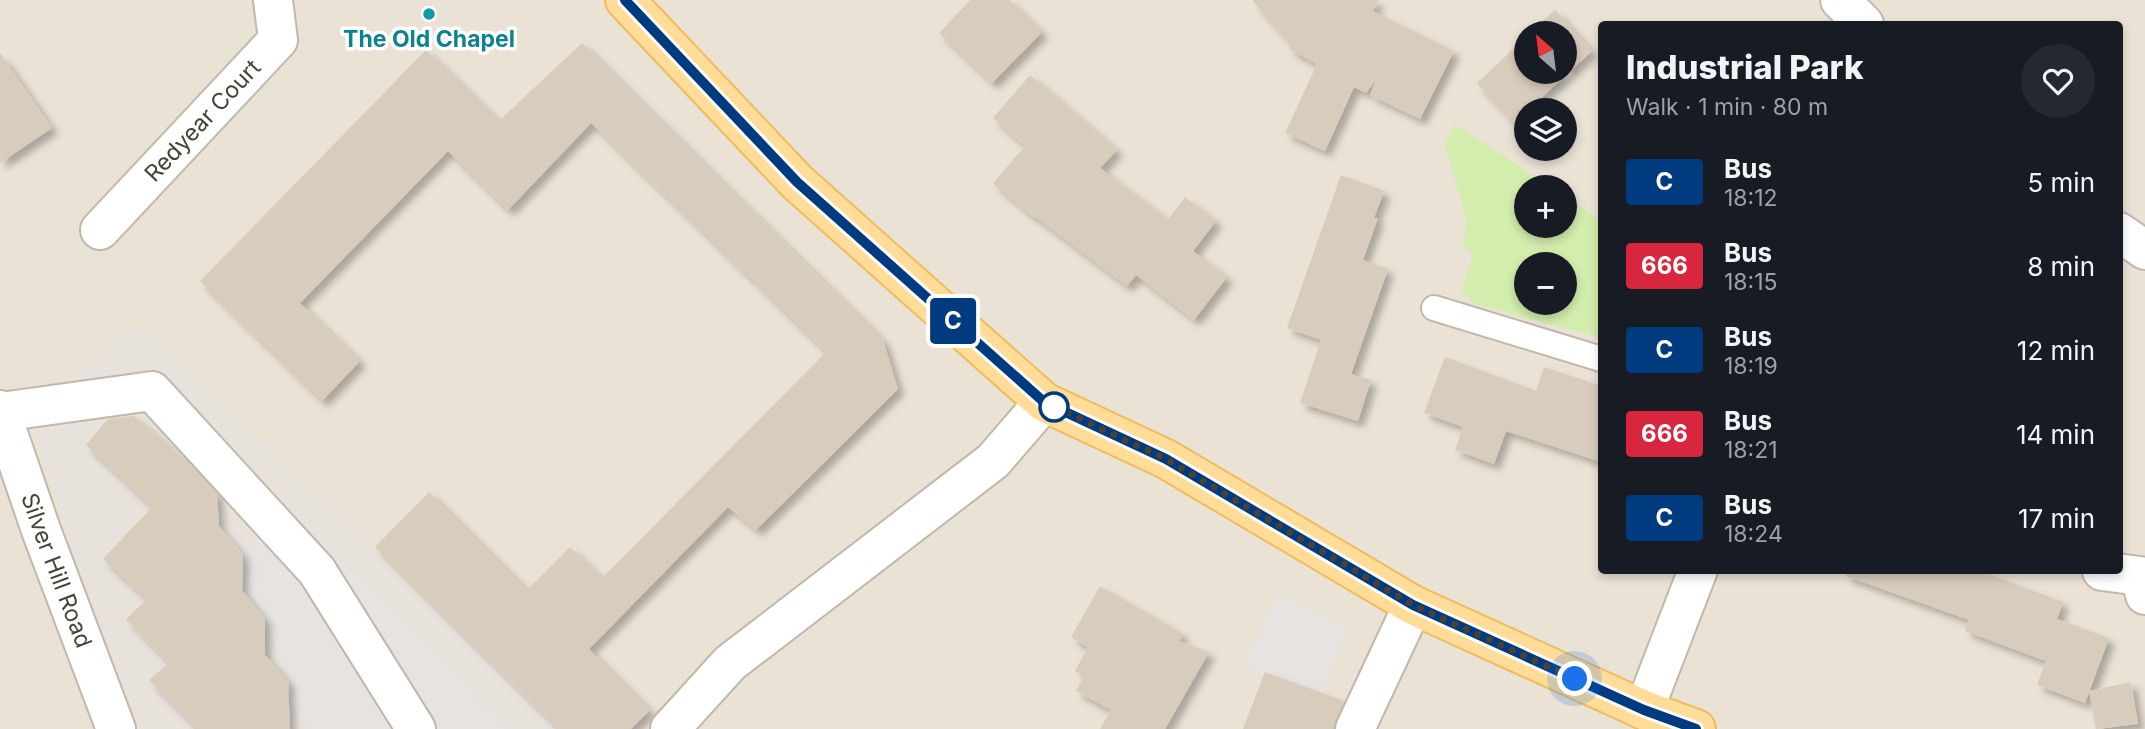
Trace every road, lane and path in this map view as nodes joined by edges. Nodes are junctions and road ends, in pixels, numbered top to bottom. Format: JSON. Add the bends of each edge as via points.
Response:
{"nodes":[{"id":1,"x":273,"y":0,"type":"edge"},
{"id":2,"x":625,"y":0,"type":"edge"},
{"id":3,"x":1840,"y":0,"type":"edge"},
{"id":4,"x":1861,"y":21,"type":"edge"},
{"id":5,"x":100,"y":230,"type":"dead end"},
{"id":6,"x":2123,"y":235,"type":"edge"},
{"id":7,"x":2145,"y":250,"type":"edge"},
{"id":8,"x":1433,"y":308,"type":"dead end"},
{"id":9,"x":1598,"y":358,"type":"edge"},
{"id":10,"x":1044,"y":402,"type":"junction"},
{"id":11,"x":0,"y":411,"type":"edge"},
{"id":12,"x":1696,"y":574,"type":"edge"},
{"id":13,"x":2116,"y":574,"type":"edge"},
{"id":14,"x":2143,"y":580,"type":"edge"},
{"id":15,"x":1413,"y":605,"type":"junction"},
{"id":16,"x":1644,"y":710,"type":"junction"},
{"id":17,"x":116,"y":729,"type":"edge"},
{"id":18,"x":416,"y":729,"type":"edge"},
{"id":19,"x":670,"y":729,"type":"edge"},
{"id":20,"x":1354,"y":729,"type":"edge"},
{"id":21,"x":1696,"y":729,"type":"edge"}],
"edges":[{"from":1,"to":5,"type":"street","name":"Redyear Court","via":[[278,40]]},
{"from":2,"to":10,"type":"main road","via":[[797,182]]},
{"from":3,"to":4,"type":"street"},
{"from":6,"to":7,"type":"street"},
{"from":8,"to":9,"type":"lane"},
{"from":10,"to":15,"type":"main road","via":[[1166,459]]},
{"from":10,"to":19,"type":"street","via":[[993,461],[730,663]]},
{"from":11,"to":17,"type":"street","name":"Silver Hill Road"},
{"from":11,"to":18,"type":"street","via":[[152,391],[317,571]]},
{"from":12,"to":16,"type":"street"},
{"from":13,"to":14,"type":"street"},
{"from":15,"to":16,"type":"main road"},
{"from":15,"to":20,"type":"street"},
{"from":16,"to":21,"type":"main road"}]}
